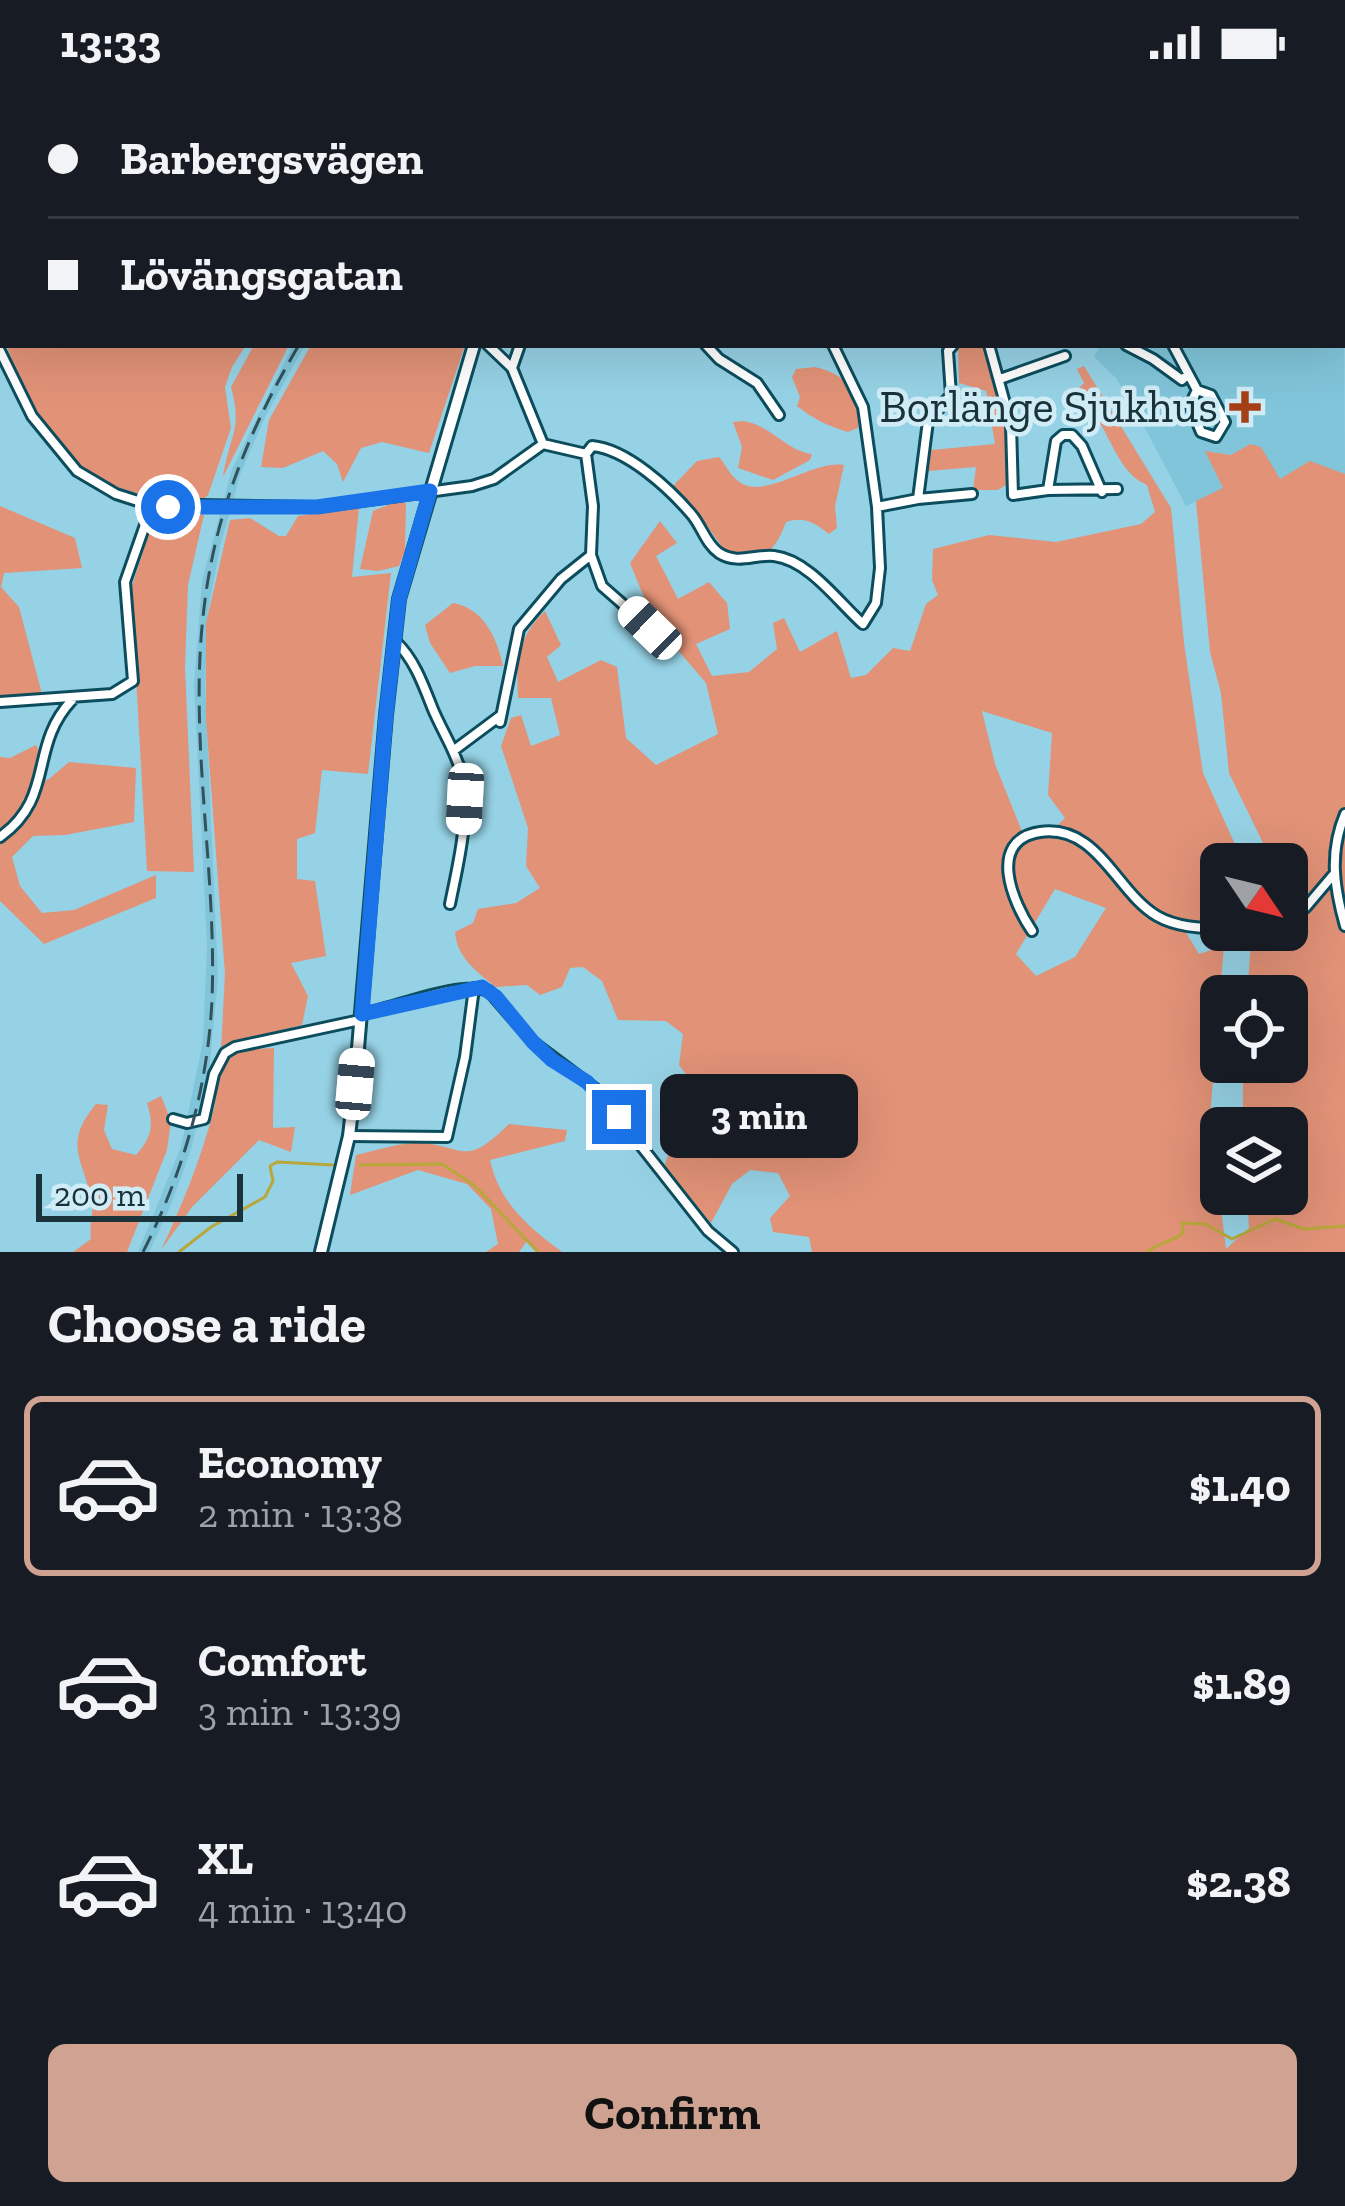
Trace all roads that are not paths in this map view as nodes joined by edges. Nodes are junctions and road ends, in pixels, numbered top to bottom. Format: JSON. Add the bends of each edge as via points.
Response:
{"nodes":[{"id":1,"x":473,"y":348,"type":"edge"},
{"id":2,"x":491,"y":348,"type":"edge"},
{"id":3,"x":519,"y":348,"type":"edge"},
{"id":4,"x":709,"y":348,"type":"edge"},
{"id":5,"x":834,"y":348,"type":"edge"},
{"id":6,"x":950,"y":348,"type":"edge"},
{"id":7,"x":990,"y":348,"type":"edge"},
{"id":8,"x":1131,"y":348,"type":"edge"},
{"id":9,"x":1175,"y":348,"type":"edge"},
{"id":10,"x":1,"y":355,"type":"edge"},
{"id":11,"x":1065,"y":356,"type":"dead end"},
{"id":12,"x":512,"y":368,"type":"junction"},
{"id":13,"x":1188,"y":374,"type":"junction"},
{"id":14,"x":1000,"y":379,"type":"junction"},
{"id":15,"x":1197,"y":390,"type":"junction"},
{"id":16,"x":779,"y":416,"type":"dead end"},
{"id":17,"x":543,"y":444,"type":"junction"},
{"id":18,"x":586,"y":454,"type":"junction"},
{"id":19,"x":1048,"y":490,"type":"junction"},
{"id":20,"x":1117,"y":490,"type":"dead end"},
{"id":21,"x":430,"y":491,"type":"junction"},
{"id":22,"x":1102,"y":492,"type":"junction"},
{"id":23,"x":972,"y":494,"type":"dead end"},
{"id":24,"x":918,"y":499,"type":"junction"},
{"id":25,"x":152,"y":505,"type":"junction"},
{"id":26,"x":877,"y":507,"type":"junction"},
{"id":27,"x":591,"y":555,"type":"junction"},
{"id":28,"x":650,"y":628,"type":"dead end"},
{"id":29,"x":394,"y":640,"type":"junction"},
{"id":30,"x":72,"y":699,"type":"junction"},
{"id":31,"x":0,"y":702,"type":"edge"},
{"id":32,"x":453,"y":751,"type":"junction"},
{"id":33,"x":1345,"y":814,"type":"edge"},
{"id":34,"x":0,"y":837,"type":"edge"},
{"id":35,"x":1334,"y":874,"type":"junction"},
{"id":36,"x":450,"y":904,"type":"dead end"},
{"id":37,"x":1308,"y":905,"type":"edge"},
{"id":38,"x":1345,"y":926,"type":"edge"},
{"id":39,"x":1200,"y":927,"type":"edge"},
{"id":40,"x":1032,"y":931,"type":"dead end"},
{"id":41,"x":474,"y":988,"type":"junction"},
{"id":42,"x":362,"y":1017,"type":"junction"},
{"id":43,"x":173,"y":1119,"type":"dead end"},
{"id":44,"x":349,"y":1136,"type":"junction"},
{"id":45,"x":321,"y":1252,"type":"edge"},
{"id":46,"x":733,"y":1252,"type":"edge"}],
"edges":[{"from":1,"to":21,"type":"street"},
{"from":2,"to":12,"type":"street"},
{"from":3,"to":12,"type":"street"},
{"from":4,"to":16,"type":"street","via":[[757,383]]},
{"from":5,"to":26,"type":"street","via":[[863,407]]},
{"from":6,"to":24,"type":"street","via":[[951,395],[928,421]]},
{"from":7,"to":14,"type":"street"},
{"from":8,"to":13,"type":"street","via":[[1182,380]]},
{"from":9,"to":13,"type":"street"},
{"from":10,"to":25,"type":"street","via":[[32,416],[77,471]]},
{"from":11,"to":14,"type":"street"},
{"from":12,"to":17,"type":"street"},
{"from":13,"to":15,"type":"street"},
{"from":14,"to":19,"type":"street","via":[[1013,495]]},
{"from":15,"to":15,"type":"street","via":[[1190,405],[1201,432],[1216,436],[1225,422],[1211,395]]},
{"from":17,"to":18,"type":"street"},
{"from":17,"to":21,"type":"street","via":[[494,479]]},
{"from":18,"to":26,"type":"street","via":[[604,447],[654,480],[694,516],[713,550],[733,560],[776,556],[796,565],[863,624],[880,568]]},
{"from":18,"to":27,"type":"street"},
{"from":19,"to":22,"type":"street"},
{"from":19,"to":22,"type":"street","via":[[1056,441],[1072,435]]},
{"from":20,"to":22,"type":"street"},
{"from":21,"to":25,"type":"street","via":[[317,507]]},
{"from":21,"to":29,"type":"street"},
{"from":23,"to":24,"type":"street"},
{"from":24,"to":26,"type":"street"},
{"from":25,"to":30,"type":"street","via":[[125,582],[133,681],[112,694]]},
{"from":27,"to":28,"type":"street","via":[[602,586]]},
{"from":27,"to":32,"type":"street","via":[[519,628],[501,719]]},
{"from":29,"to":32,"type":"street"},
{"from":29,"to":42,"type":"street"},
{"from":30,"to":31,"type":"street"},
{"from":30,"to":34,"type":"street","via":[[50,730],[31,808]]},
{"from":32,"to":36,"type":"street","via":[[465,799]]},
{"from":33,"to":35,"type":"street","via":[[1334,840]]},
{"from":35,"to":37,"type":"street"},
{"from":35,"to":38,"type":"street"},
{"from":39,"to":40,"type":"street","via":[[1156,916],[1079,840],[1042,832],[1010,854],[1007,876]]},
{"from":41,"to":42,"type":"street"},
{"from":41,"to":44,"type":"street","via":[[448,1137]]},
{"from":41,"to":46,"type":"street","via":[[489,991],[552,1060],[596,1090]]},
{"from":42,"to":43,"type":"street","via":[[235,1047],[218,1061],[204,1119]]},
{"from":42,"to":44,"type":"street"},
{"from":44,"to":45,"type":"street"}]}
